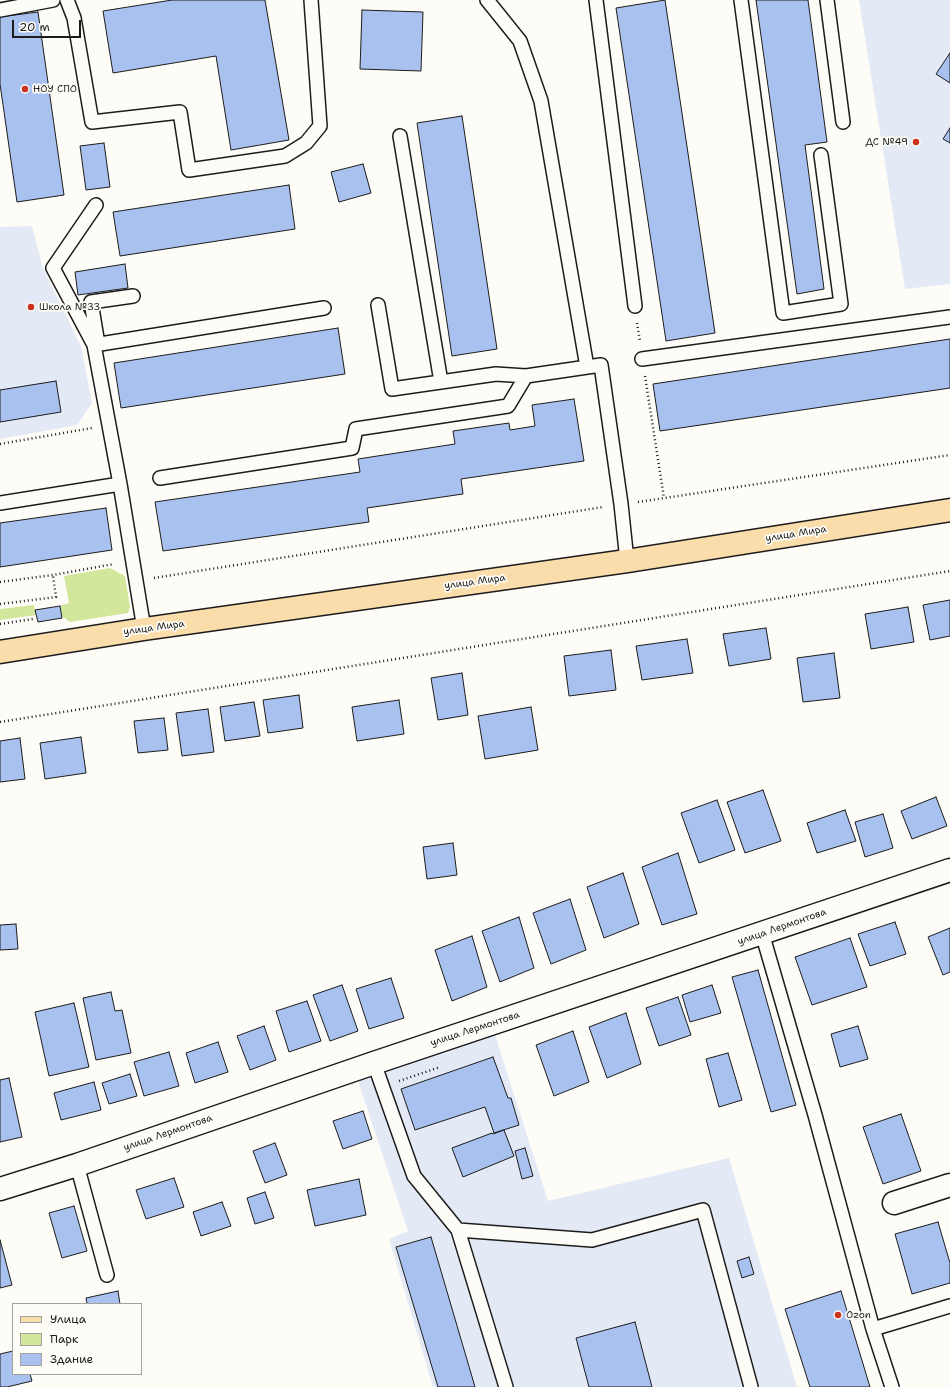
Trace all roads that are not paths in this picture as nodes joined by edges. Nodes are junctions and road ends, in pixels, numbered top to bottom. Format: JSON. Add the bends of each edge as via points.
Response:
{"nodes":[{"id":1,"x":53,"y":0,"type":"edge"},
{"id":2,"x":67,"y":0,"type":"edge"},
{"id":3,"x":311,"y":0,"type":"edge"},
{"id":4,"x":487,"y":0,"type":"edge"},
{"id":5,"x":596,"y":0,"type":"edge"},
{"id":6,"x":741,"y":0,"type":"edge"},
{"id":7,"x":827,"y":0,"type":"edge"},
{"id":8,"x":0,"y":10,"type":"edge"},
{"id":9,"x":843,"y":122,"type":"dead end"},
{"id":10,"x":400,"y":136,"type":"dead end"},
{"id":11,"x":821,"y":155,"type":"dead end"},
{"id":12,"x":96,"y":205,"type":"dead end"},
{"id":13,"x":134,"y":296,"type":"dead end"},
{"id":14,"x":378,"y":305,"type":"dead end"},
{"id":15,"x":634,"y":306,"type":"road end"},
{"id":16,"x":324,"y":308,"type":"dead end"},
{"id":17,"x":950,"y":317,"type":"edge"},
{"id":18,"x":96,"y":344,"type":"junction"},
{"id":19,"x":642,"y":360,"type":"road end"},
{"id":20,"x":587,"y":368,"type":"junction"},
{"id":21,"x":526,"y":376,"type":"junction"},
{"id":22,"x":442,"y":382,"type":"junction"},
{"id":23,"x":160,"y":478,"type":"dead end"},
{"id":24,"x":120,"y":484,"type":"junction"},
{"id":25,"x":0,"y":503,"type":"edge"},
{"id":26,"x":950,"y":510,"type":"edge"},
{"id":27,"x":627,"y":561,"type":"junction"},
{"id":28,"x":144,"y":629,"type":"junction"},
{"id":29,"x":0,"y":652,"type":"edge"},
{"id":30,"x":950,"y":870,"type":"edge"},
{"id":31,"x":762,"y":934,"type":"junction"},
{"id":32,"x":374,"y":1063,"type":"junction"},
{"id":33,"x":77,"y":1165,"type":"junction"},
{"id":34,"x":950,"y":1185,"type":"edge"},
{"id":35,"x":0,"y":1189,"type":"edge"},
{"id":36,"x":894,"y":1203,"type":"dead end"},
{"id":37,"x":458,"y":1230,"type":"junction"},
{"id":38,"x":107,"y":1275,"type":"dead end"},
{"id":39,"x":950,"y":1306,"type":"edge"},
{"id":40,"x":873,"y":1329,"type":"junction"},
{"id":41,"x":506,"y":1387,"type":"edge"},
{"id":42,"x":751,"y":1387,"type":"edge"},
{"id":43,"x":892,"y":1387,"type":"edge"}],
"edges":[{"from":1,"to":8,"type":"lane"},
{"from":2,"to":3,"type":"lane","via":[[74,18],[92,122],[180,112],[189,170],[285,156],[306,143],[320,126]]},
{"from":4,"to":20,"type":"lane","via":[[520,41],[541,101]]},
{"from":5,"to":15,"type":"lane"},
{"from":6,"to":11,"type":"lane","via":[[783,313],[841,304]]},
{"from":7,"to":9,"type":"lane"},
{"from":10,"to":22,"type":"lane"},
{"from":12,"to":18,"type":"lane","via":[[53,268]]},
{"from":13,"to":18,"type":"lane","via":[[92,302]]},
{"from":14,"to":22,"type":"lane","via":[[392,389]]},
{"from":16,"to":18,"type":"lane"},
{"from":17,"to":19,"type":"lane"},
{"from":18,"to":24,"type":"lane"},
{"from":20,"to":21,"type":"lane"},
{"from":20,"to":27,"type":"lane","via":[[601,365]]},
{"from":21,"to":22,"type":"lane","via":[[496,374]]},
{"from":21,"to":23,"type":"lane","via":[[508,406],[356,429],[352,448]]},
{"from":24,"to":25,"type":"lane"},
{"from":24,"to":28,"type":"lane"},
{"from":26,"to":27,"type":"main road","name":"улица Мира"},
{"from":27,"to":28,"type":"main road","name":"улица Мира"},
{"from":28,"to":29,"type":"main road","name":"улица Мира"},
{"from":30,"to":31,"type":"main road","name":"улица Лермонтова"},
{"from":31,"to":32,"type":"main road","name":"улица Лермонтова"},
{"from":31,"to":40,"type":"lane","via":[[815,1115]]},
{"from":32,"to":33,"type":"main road","name":"улица Лермонтова"},
{"from":32,"to":37,"type":"lane","via":[[414,1176]]},
{"from":33,"to":35,"type":"main road","name":"улица Лермонтова"},
{"from":33,"to":38,"type":"lane"},
{"from":34,"to":36,"type":"main road"},
{"from":37,"to":41,"type":"lane"},
{"from":37,"to":42,"type":"lane","via":[[592,1240],[703,1210]]},
{"from":39,"to":40,"type":"lane"},
{"from":40,"to":43,"type":"lane"}]}
